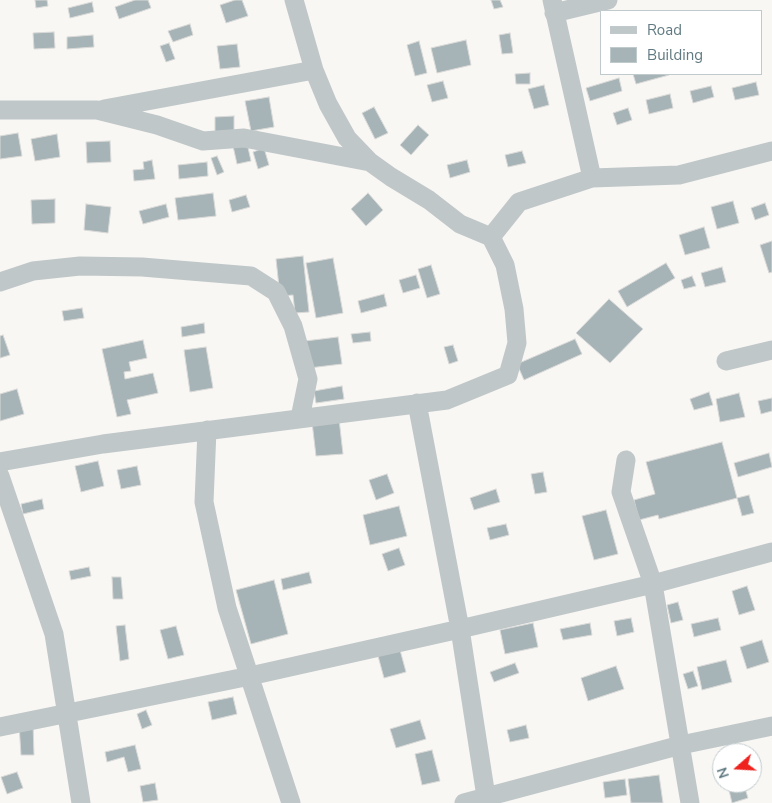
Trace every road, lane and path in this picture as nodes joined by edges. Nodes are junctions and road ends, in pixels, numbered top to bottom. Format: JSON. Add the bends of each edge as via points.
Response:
{"nodes":[{"id":1,"x":294,"y":0,"type":"edge"},
{"id":2,"x":608,"y":0,"type":"edge"},
{"id":3,"x":553,"y":6,"type":"edge"},
{"id":4,"x":314,"y":70,"type":"junction"},
{"id":5,"x":0,"y":110,"type":"edge"},
{"id":6,"x":97,"y":110,"type":"junction"},
{"id":7,"x":772,"y":151,"type":"edge"},
{"id":8,"x":370,"y":162,"type":"junction"},
{"id":9,"x":592,"y":178,"type":"junction"},
{"id":10,"x":491,"y":237,"type":"junction"},
{"id":11,"x":0,"y":282,"type":"edge"},
{"id":12,"x":772,"y":350,"type":"edge"},
{"id":13,"x":726,"y":361,"type":"dead end"},
{"id":14,"x":417,"y":403,"type":"junction"},
{"id":15,"x":300,"y":418,"type":"junction"},
{"id":16,"x":207,"y":430,"type":"junction"},
{"id":17,"x":626,"y":460,"type":"dead end"},
{"id":18,"x":0,"y":462,"type":"edge"},
{"id":19,"x":0,"y":476,"type":"edge"},
{"id":20,"x":772,"y":552,"type":"edge"},
{"id":21,"x":653,"y":584,"type":"junction"},
{"id":22,"x":460,"y":629,"type":"junction"},
{"id":23,"x":250,"y":676,"type":"junction"},
{"id":24,"x":68,"y":712,"type":"junction"},
{"id":25,"x":772,"y":726,"type":"edge"},
{"id":26,"x":0,"y":727,"type":"edge"},
{"id":27,"x":681,"y":745,"type":"junction"},
{"id":28,"x":486,"y":800,"type":"edge"},
{"id":29,"x":81,"y":803,"type":"edge"},
{"id":30,"x":290,"y":803,"type":"edge"},
{"id":31,"x":464,"y":803,"type":"edge"},
{"id":32,"x":690,"y":803,"type":"edge"}],
"edges":[{"from":1,"to":4,"type":"street"},
{"from":2,"to":3,"type":"street"},
{"from":3,"to":9,"type":"street"},
{"from":4,"to":6,"type":"street"},
{"from":4,"to":8,"type":"street","via":[[347,138]]},
{"from":5,"to":6,"type":"street"},
{"from":6,"to":8,"type":"street","via":[[157,125],[202,141],[244,138]]},
{"from":7,"to":9,"type":"street","via":[[679,175]]},
{"from":8,"to":10,"type":"street","via":[[460,224]]},
{"from":9,"to":10,"type":"street","via":[[518,202]]},
{"from":10,"to":14,"type":"street","via":[[505,265],[514,309],[517,343],[508,375],[447,400]]},
{"from":11,"to":15,"type":"street","via":[[33,271],[80,266],[142,267],[251,276],[276,292],[294,326],[308,379]]},
{"from":12,"to":13,"type":"street"},
{"from":14,"to":15,"type":"street"},
{"from":14,"to":22,"type":"street"},
{"from":15,"to":16,"type":"street"},
{"from":16,"to":18,"type":"street"},
{"from":16,"to":23,"type":"street","via":[[204,502],[228,608]]},
{"from":17,"to":21,"type":"street","via":[[622,492]]},
{"from":19,"to":24,"type":"street","via":[[54,634]]},
{"from":20,"to":21,"type":"street"},
{"from":21,"to":22,"type":"street"},
{"from":21,"to":27,"type":"street"},
{"from":22,"to":23,"type":"street"},
{"from":22,"to":28,"type":"street"},
{"from":23,"to":24,"type":"street"},
{"from":23,"to":30,"type":"street"},
{"from":24,"to":26,"type":"street"},
{"from":24,"to":29,"type":"street"},
{"from":25,"to":27,"type":"street"},
{"from":27,"to":28,"type":"street"},
{"from":27,"to":32,"type":"street"},
{"from":28,"to":31,"type":"street"}]}
